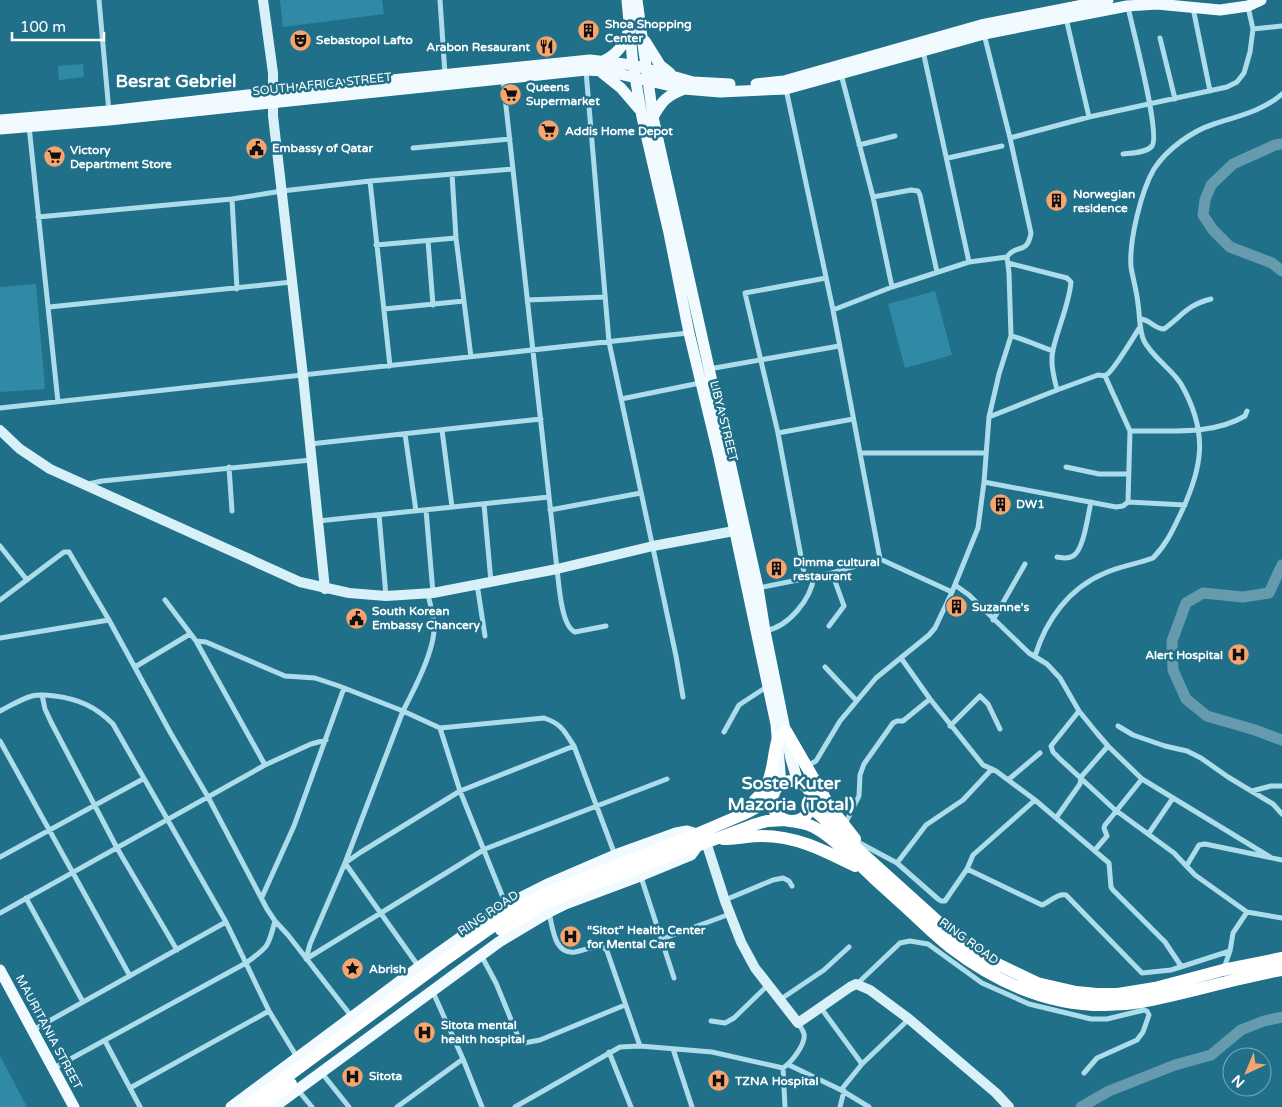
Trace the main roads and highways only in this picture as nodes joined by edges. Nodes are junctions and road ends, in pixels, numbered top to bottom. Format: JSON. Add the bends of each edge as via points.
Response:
{"nodes":[{"id":1,"x":627,"y":0,"type":"edge"},
{"id":2,"x":637,"y":0,"type":"edge"},
{"id":3,"x":1108,"y":0,"type":"edge"},
{"id":4,"x":1260,"y":0,"type":"edge"},
{"id":5,"x":630,"y":24,"type":"junction"},
{"id":6,"x":983,"y":30,"type":"junction"},
{"id":7,"x":642,"y":34,"type":"junction"},
{"id":8,"x":633,"y":65,"type":"junction"},
{"id":9,"x":601,"y":66,"type":"junction"},
{"id":10,"x":646,"y":68,"type":"junction"},
{"id":11,"x":503,"y":73,"type":"junction"},
{"id":12,"x":673,"y":76,"type":"junction"},
{"id":13,"x":635,"y":78,"type":"junction"},
{"id":14,"x":648,"y":83,"type":"junction"},
{"id":15,"x":684,"y":89,"type":"junction"},
{"id":16,"x":273,"y":97,"type":"junction"},
{"id":17,"x":642,"y":113,"type":"junction"},
{"id":18,"x":109,"y":115,"type":"junction"},
{"id":19,"x":653,"y":118,"type":"junction"},
{"id":20,"x":0,"y":120,"type":"edge"},
{"id":21,"x":0,"y":129,"type":"edge"},
{"id":22,"x":704,"y":370,"type":"junction"},
{"id":23,"x":753,"y":589,"type":"junction"},
{"id":24,"x":782,"y":735,"type":"junction"},
{"id":25,"x":798,"y":782,"type":"junction"},
{"id":26,"x":778,"y":788,"type":"junction"},
{"id":27,"x":811,"y":807,"type":"junction"},
{"id":28,"x":788,"y":820,"type":"junction"},
{"id":29,"x":727,"y":821,"type":"junction"},
{"id":30,"x":703,"y":840,"type":"junction"},
{"id":31,"x":868,"y":858,"type":"junction"},
{"id":32,"x":870,"y":874,"type":"junction"},
{"id":33,"x":1282,"y":958,"type":"edge"},
{"id":34,"x":0,"y":970,"type":"edge"},
{"id":35,"x":1282,"y":970,"type":"edge"},
{"id":36,"x":74,"y":1107,"type":"edge"},
{"id":37,"x":231,"y":1107,"type":"edge"},
{"id":38,"x":246,"y":1107,"type":"edge"},
{"id":39,"x":261,"y":1107,"type":"edge"},
{"id":40,"x":274,"y":1107,"type":"edge"}],
"edges":[{"from":1,"to":5,"type":"main road","name":"LIBYA STREET"},
{"from":2,"to":7,"type":"main road","name":"LIBYA STREET"},
{"from":3,"to":6,"type":"main road"},
{"from":4,"to":6,"type":"main road","via":[[1248,6],[1220,10],[1158,4],[1128,6]]},
{"from":5,"to":8,"type":"main road","name":"LIBYA STREET"},
{"from":5,"to":9,"type":"main road","via":[[619,50]]},
{"from":6,"to":12,"type":"main road","name":"SOUTH AFRICA STREET","via":[[784,81],[720,84],[693,82]]},
{"from":6,"to":15,"type":"main road","name":"SOUTH AFRICA STREET","via":[[923,51],[786,89],[720,92]]},
{"from":7,"to":10,"type":"main road","name":"LIBYA STREET"},
{"from":7,"to":12,"type":"main road","via":[[660,66]]},
{"from":8,"to":9,"type":"main road","name":"SOUTH AFRICA STREET"},
{"from":8,"to":10,"type":"main road","name":"SOUTH AFRICA STREET"},
{"from":8,"to":13,"type":"main road","name":"LIBYA STREET"},
{"from":9,"to":11,"type":"main road","name":"SOUTH AFRICA STREET","via":[[586,70]]},
{"from":9,"to":11,"type":"main road","name":"SOUTH AFRICA STREET","via":[[573,61]]},
{"from":9,"to":13,"type":"main road","name":"SOUTH AFRICA STREET"},
{"from":9,"to":17,"type":"main road"},
{"from":10,"to":12,"type":"main road","name":"SOUTH AFRICA STREET"},
{"from":10,"to":14,"type":"main road","name":"LIBYA STREET"},
{"from":11,"to":16,"type":"main road","name":"SOUTH AFRICA STREET"},
{"from":11,"to":16,"type":"main road","name":"SOUTH AFRICA STREET","via":[[445,74]]},
{"from":13,"to":14,"type":"main road","name":"SOUTH AFRICA STREET"},
{"from":13,"to":17,"type":"main road","name":"LIBYA STREET"},
{"from":14,"to":15,"type":"main road","name":"SOUTH AFRICA STREET"},
{"from":14,"to":19,"type":"main road","name":"LIBYA STREET"},
{"from":15,"to":19,"type":"main road","via":[[661,102]]},
{"from":16,"to":18,"type":"main road","name":"SOUTH AFRICA STREET"},
{"from":17,"to":22,"type":"main road","name":"LIBYA STREET","via":[[689,333]]},
{"from":18,"to":20,"type":"main road","name":"SOUTH AFRICA STREET"},
{"from":18,"to":21,"type":"main road","name":"SOUTH AFRICA STREET"},
{"from":19,"to":22,"type":"main road","name":"LIBYA STREET"},
{"from":22,"to":23,"type":"main road","name":"LIBYA STREET"},
{"from":22,"to":23,"type":"main road","name":"LIBYA STREET","via":[[701,383],[734,530]]},
{"from":23,"to":24,"type":"main road","name":"LIBYA STREET","via":[[764,631]]},
{"from":23,"to":24,"type":"main road","name":"LIBYA STREET","via":[[768,686]]},
{"from":24,"to":25,"type":"main road","name":"LIBYA STREET"},
{"from":24,"to":26,"type":"main road","name":"LIBYA STREET"},
{"from":24,"to":29,"type":"highway","via":[[764,792]]},
{"from":24,"to":31,"type":"highway"},
{"from":25,"to":26,"type":"highway","via":[[787,782]]},
{"from":25,"to":27,"type":"highway","via":[[808,789]]},
{"from":26,"to":28,"type":"highway","via":[[772,798],[774,809]]},
{"from":26,"to":29,"type":"highway","name":"RING ROAD","via":[[760,805]]},
{"from":27,"to":28,"type":"highway","via":[[801,819]]},
{"from":27,"to":31,"type":"highway","name":"RING ROAD"},
{"from":28,"to":30,"type":"highway","name":"RING ROAD","via":[[767,821]]},
{"from":28,"to":32,"type":"highway","name":"RING ROAD","via":[[810,825],[821,832]]},
{"from":29,"to":30,"type":"highway","name":"RING ROAD"},
{"from":30,"to":32,"type":"highway","via":[[779,837],[819,848]]},
{"from":30,"to":37,"type":"main road","via":[[687,831],[676,834],[562,877],[506,905]]},
{"from":30,"to":38,"type":"highway","name":"RING ROAD","via":[[549,892],[523,906],[444,960]]},
{"from":30,"to":39,"type":"highway","name":"RING ROAD","via":[[563,896],[514,922],[474,948]]},
{"from":30,"to":40,"type":"main road","via":[[691,855],[548,912],[480,955]]},
{"from":31,"to":33,"type":"highway","name":"RING ROAD","via":[[956,938],[985,958],[1037,983],[1076,992],[1118,994]]},
{"from":32,"to":35,"type":"highway","name":"RING ROAD","via":[[948,946],[976,966],[1028,992],[1057,1000],[1112,1005],[1139,1002]]},
{"from":34,"to":36,"type":"main road","name":"MAURITANIA STREET"}]}
